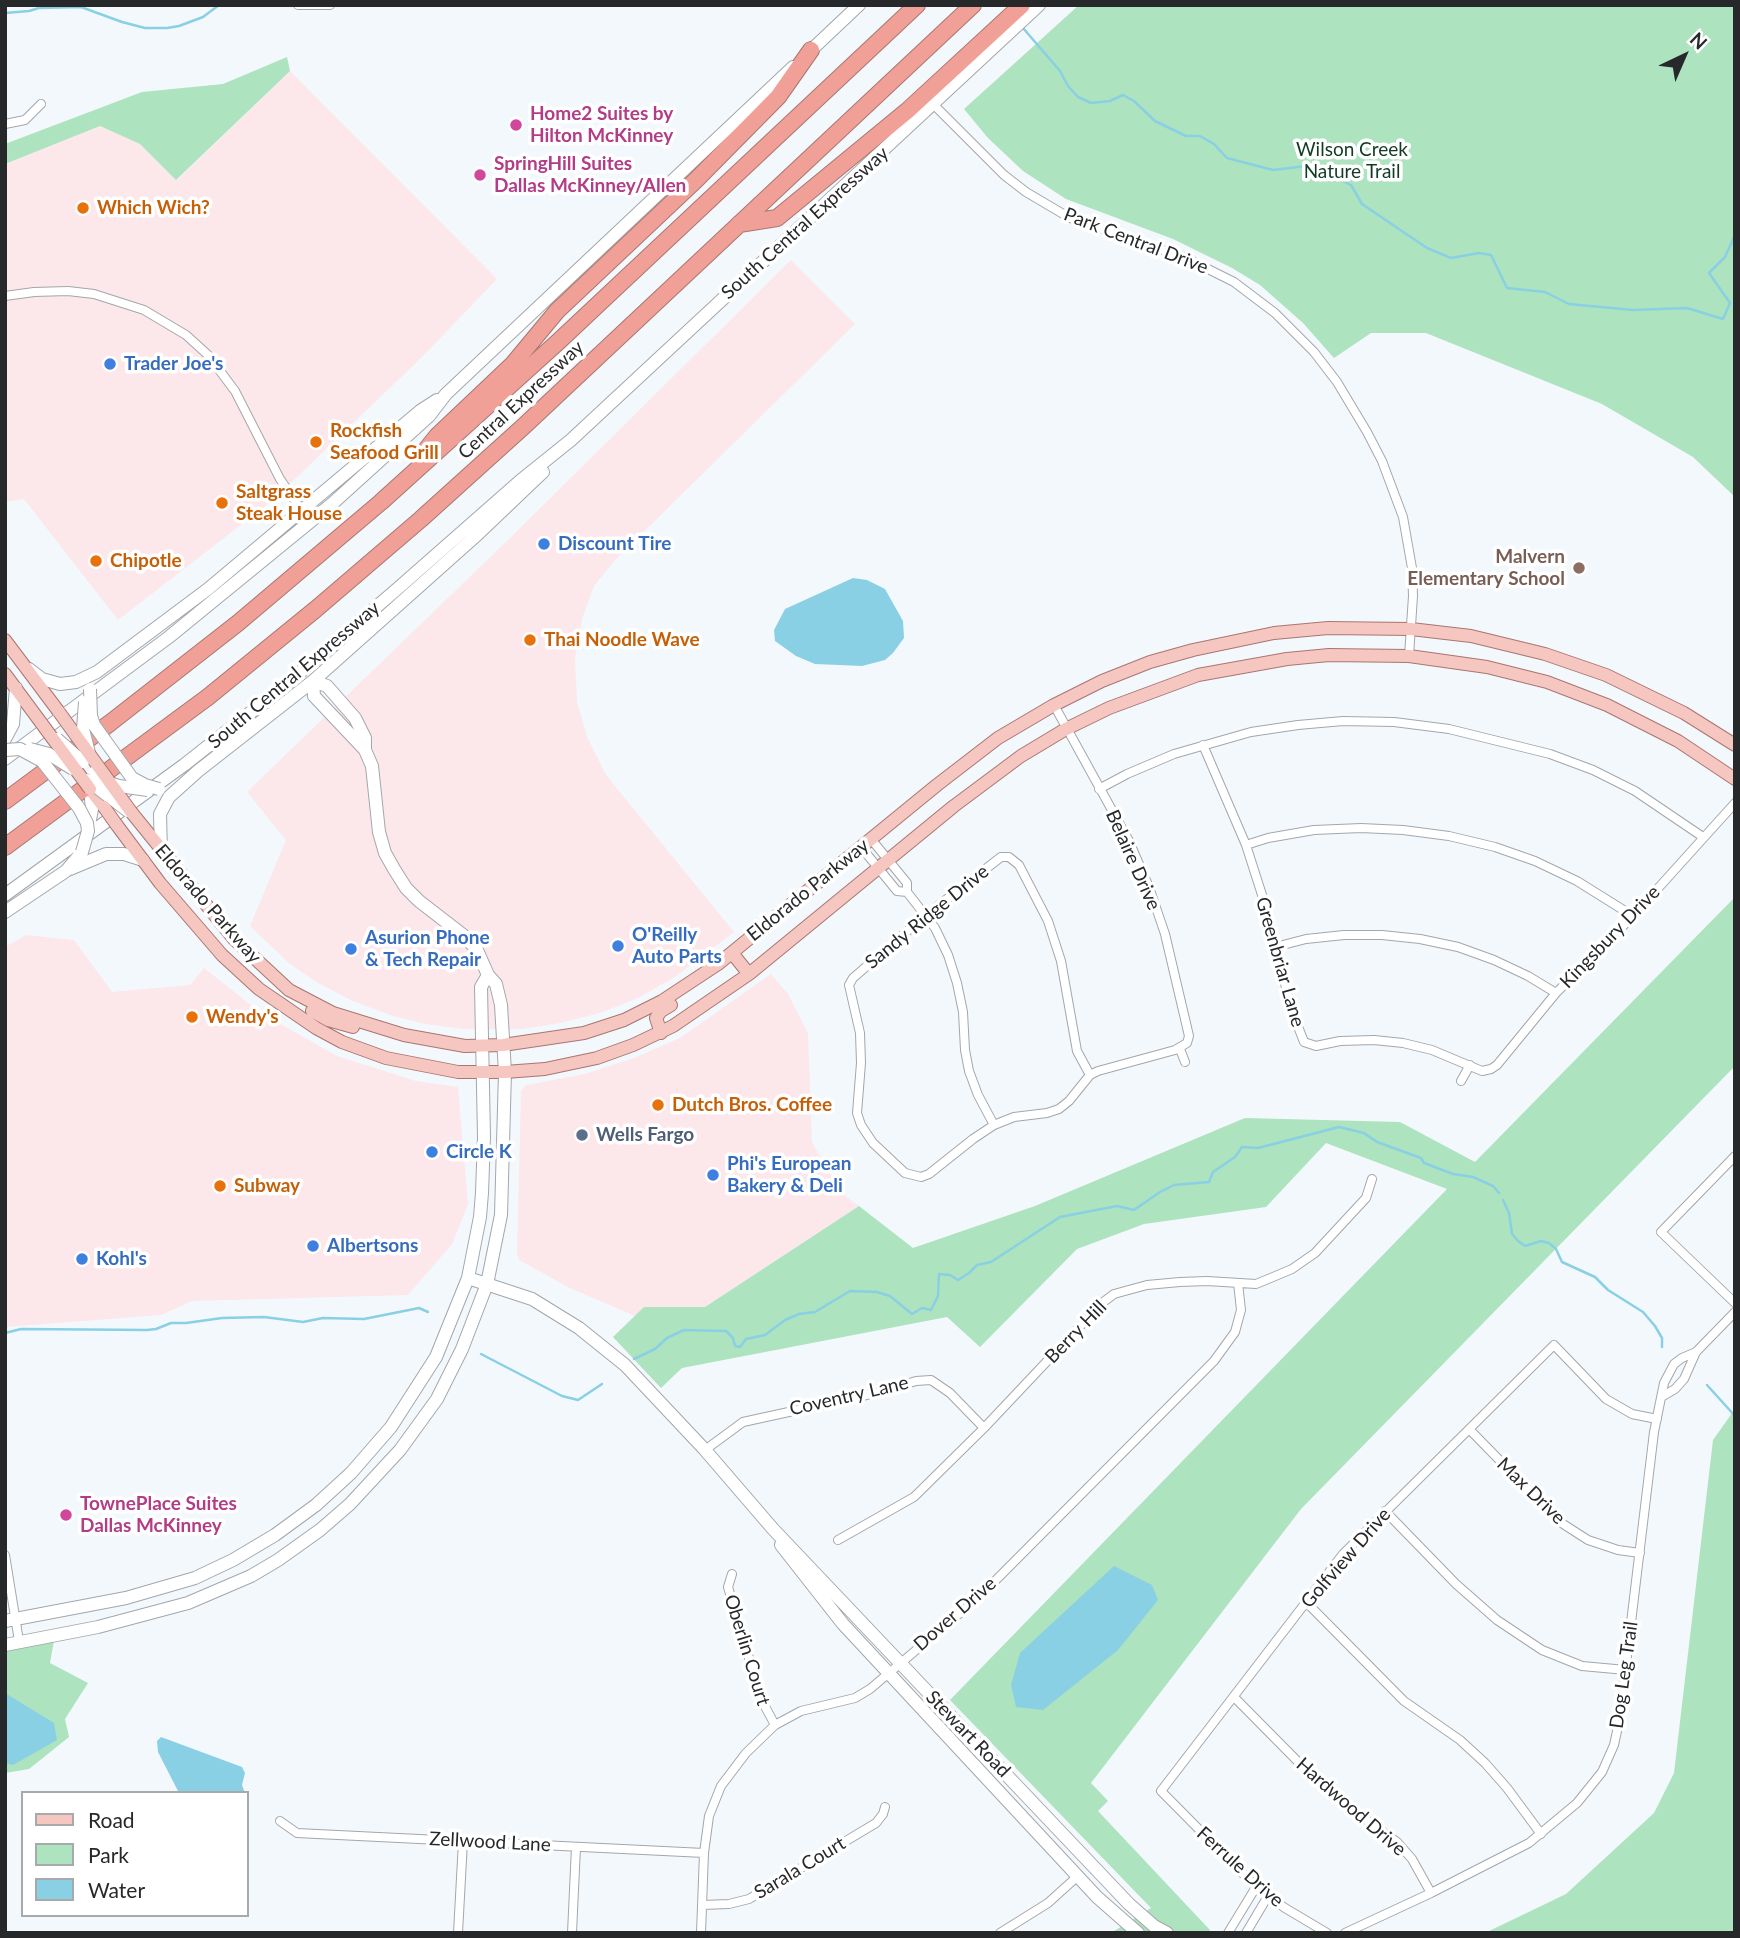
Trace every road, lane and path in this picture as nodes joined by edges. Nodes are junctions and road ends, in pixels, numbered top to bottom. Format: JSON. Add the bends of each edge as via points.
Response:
{"nodes":[{"id":1,"x":298,"y":5,"type":"edge"},
{"id":2,"x":330,"y":5,"type":"edge"},
{"id":3,"x":859,"y":5,"type":"edge"},
{"id":4,"x":917,"y":5,"type":"edge"},
{"id":5,"x":970,"y":7,"type":"edge"},
{"id":6,"x":1031,"y":8,"type":"edge"},
{"id":7,"x":998,"y":37,"type":"junction"},
{"id":8,"x":811,"y":50,"type":"junction"},
{"id":9,"x":41,"y":104,"type":"dead end"},
{"id":10,"x":934,"y":105,"type":"junction"},
{"id":11,"x":5,"y":124,"type":"edge"},
{"id":12,"x":740,"y":224,"type":"junction"},
{"id":13,"x":5,"y":296,"type":"edge"},
{"id":14,"x":446,"y":394,"type":"junction"},
{"id":15,"x":571,"y":439,"type":"junction"},
{"id":16,"x":382,"y":502,"type":"junction"},
{"id":17,"x":302,"y":511,"type":"junction"},
{"id":18,"x":1411,"y":629,"type":"junction"},
{"id":19,"x":5,"y":640,"type":"edge"},
{"id":20,"x":1193,"y":650,"type":"junction"},
{"id":21,"x":1409,"y":656,"type":"junction"},
{"id":22,"x":24,"y":665,"type":"junction"},
{"id":23,"x":97,"y":672,"type":"junction"},
{"id":24,"x":5,"y":674,"type":"edge"},
{"id":25,"x":1198,"y":675,"type":"junction"},
{"id":26,"x":313,"y":681,"type":"junction"},
{"id":27,"x":16,"y":688,"type":"junction"},
{"id":28,"x":90,"y":689,"type":"junction"},
{"id":29,"x":1054,"y":705,"type":"junction"},
{"id":30,"x":1066,"y":729,"type":"junction"},
{"id":31,"x":5,"y":739,"type":"edge"},
{"id":32,"x":1203,"y":745,"type":"junction"},
{"id":33,"x":1735,"y":745,"type":"edge"},
{"id":34,"x":20,"y":749,"type":"junction"},
{"id":35,"x":5,"y":750,"type":"edge"},
{"id":36,"x":5,"y":759,"type":"edge"},
{"id":37,"x":198,"y":771,"type":"junction"},
{"id":38,"x":92,"y":776,"type":"junction"},
{"id":39,"x":1735,"y":779,"type":"edge"},
{"id":40,"x":163,"y":788,"type":"junction"},
{"id":41,"x":1099,"y":789,"type":"junction"},
{"id":42,"x":5,"y":801,"type":"edge"},
{"id":43,"x":1735,"y":803,"type":"edge"},
{"id":44,"x":88,"y":831,"type":"junction"},
{"id":45,"x":1703,"y":837,"type":"junction"},
{"id":46,"x":866,"y":843,"type":"junction"},
{"id":47,"x":1246,"y":845,"type":"junction"},
{"id":48,"x":5,"y":847,"type":"edge"},
{"id":49,"x":161,"y":851,"type":"junction"},
{"id":50,"x":143,"y":860,"type":"junction"},
{"id":51,"x":883,"y":864,"type":"junction"},
{"id":52,"x":66,"y":871,"type":"junction"},
{"id":53,"x":906,"y":892,"type":"junction"},
{"id":54,"x":5,"y":895,"type":"edge"},
{"id":55,"x":5,"y":912,"type":"edge"},
{"id":56,"x":925,"y":915,"type":"junction"},
{"id":57,"x":1633,"y":916,"type":"junction"},
{"id":58,"x":201,"y":932,"type":"junction"},
{"id":59,"x":1275,"y":947,"type":"junction"},
{"id":60,"x":732,"y":953,"type":"junction"},
{"id":61,"x":718,"y":964,"type":"junction"},
{"id":62,"x":270,"y":974,"type":"junction"},
{"id":63,"x":749,"y":974,"type":"junction"},
{"id":64,"x":488,"y":975,"type":"junction"},
{"id":65,"x":259,"y":989,"type":"junction"},
{"id":66,"x":1556,"y":993,"type":"junction"},
{"id":67,"x":382,"y":1029,"type":"junction"},
{"id":68,"x":661,"y":1033,"type":"junction"},
{"id":69,"x":503,"y":1045,"type":"junction"},
{"id":70,"x":484,"y":1046,"type":"junction"},
{"id":71,"x":1180,"y":1049,"type":"junction"},
{"id":72,"x":1185,"y":1062,"type":"dead end"},
{"id":73,"x":1470,"y":1065,"type":"junction"},
{"id":74,"x":1487,"y":1071,"type":"joint"},
{"id":75,"x":482,"y":1072,"type":"junction"},
{"id":76,"x":505,"y":1072,"type":"junction"},
{"id":77,"x":1090,"y":1075,"type":"junction"},
{"id":78,"x":1461,"y":1081,"type":"dead end"},
{"id":79,"x":994,"y":1125,"type":"junction"},
{"id":80,"x":1735,"y":1156,"type":"edge"},
{"id":81,"x":483,"y":1174,"type":"junction"},
{"id":82,"x":503,"y":1177,"type":"junction"},
{"id":83,"x":1372,"y":1178,"type":"dead end"},
{"id":84,"x":468,"y":1278,"type":"junction"},
{"id":85,"x":1238,"y":1283,"type":"junction"},
{"id":86,"x":487,"y":1284,"type":"junction"},
{"id":87,"x":1735,"y":1303,"type":"edge"},
{"id":88,"x":1735,"y":1312,"type":"edge"},
{"id":89,"x":1696,"y":1352,"type":"junction"},
{"id":90,"x":1663,"y":1396,"type":"junction"},
{"id":91,"x":1657,"y":1419,"type":"junction"},
{"id":92,"x":984,"y":1428,"type":"junction"},
{"id":93,"x":1469,"y":1429,"type":"junction"},
{"id":94,"x":705,"y":1450,"type":"junction"},
{"id":95,"x":331,"y":1492,"type":"junction"},
{"id":96,"x":346,"y":1508,"type":"junction"},
{"id":97,"x":1385,"y":1511,"type":"junction"},
{"id":98,"x":773,"y":1529,"type":"junction"},
{"id":99,"x":838,"y":1540,"type":"dead end"},
{"id":100,"x":1640,"y":1553,"type":"junction"},
{"id":101,"x":5,"y":1555,"type":"edge"},
{"id":102,"x":732,"y":1574,"type":"dead end"},
{"id":103,"x":1306,"y":1602,"type":"junction"},
{"id":104,"x":10,"y":1620,"type":"edge"},
{"id":105,"x":19,"y":1641,"type":"junction"},
{"id":106,"x":5,"y":1645,"type":"edge"},
{"id":107,"x":900,"y":1662,"type":"junction"},
{"id":108,"x":1626,"y":1671,"type":"junction"},
{"id":109,"x":889,"y":1673,"type":"junction"},
{"id":110,"x":1234,"y":1697,"type":"junction"},
{"id":111,"x":775,"y":1726,"type":"junction"},
{"id":112,"x":1161,"y":1791,"type":"joint"},
{"id":113,"x":885,"y":1807,"type":"dead end"},
{"id":114,"x":280,"y":1821,"type":"dead end"},
{"id":115,"x":1541,"y":1835,"type":"junction"},
{"id":116,"x":463,"y":1841,"type":"junction"},
{"id":117,"x":576,"y":1847,"type":"junction"},
{"id":118,"x":704,"y":1853,"type":"junction"},
{"id":119,"x":1079,"y":1875,"type":"junction"},
{"id":120,"x":1256,"y":1887,"type":"junction"},
{"id":121,"x":1431,"y":1893,"type":"junction"},
{"id":122,"x":1268,"y":1896,"type":"junction"},
{"id":123,"x":702,"y":1905,"type":"junction"},
{"id":124,"x":458,"y":1933,"type":"edge"},
{"id":125,"x":572,"y":1933,"type":"edge"},
{"id":126,"x":701,"y":1933,"type":"edge"},
{"id":127,"x":1000,"y":1933,"type":"edge"},
{"id":128,"x":1138,"y":1933,"type":"edge"},
{"id":129,"x":1167,"y":1933,"type":"edge"},
{"id":130,"x":1228,"y":1933,"type":"edge"},
{"id":131,"x":1246,"y":1933,"type":"edge"},
{"id":132,"x":1327,"y":1933,"type":"edge"},
{"id":133,"x":1345,"y":1933,"type":"edge"}],
"edges":[{"from":1,"to":2,"type":"street"},
{"from":3,"to":8,"type":"main road"},
{"from":4,"to":16,"type":"highway","name":"Central Expressway"},
{"from":5,"to":12,"type":"highway","name":"Central Expressway"},
{"from":6,"to":7,"type":"highway"},
{"from":7,"to":10,"type":"main road","name":"South Central Expressway"},
{"from":7,"to":12,"type":"highway","via":[[776,218]]},
{"from":8,"to":14,"type":"main road"},
{"from":8,"to":16,"type":"highway","via":[[778,97],[557,311],[513,364],[437,436]]},
{"from":9,"to":11,"type":"street","via":[[25,120]]},
{"from":10,"to":15,"type":"main road","name":"South Central Expressway"},
{"from":10,"to":18,"type":"street","name":"Park Central Drive","via":[[1026,192],[1070,218],[1186,258],[1234,282],[1275,313],[1314,352],[1367,432],[1394,492],[1411,556]]},
{"from":12,"to":48,"type":"highway","name":"Central Expressway","via":[[474,473],[343,587],[181,718]]},
{"from":13,"to":17,"type":"street","via":[[59,291],[94,294],[144,310],[186,335],[235,391],[280,479]]},
{"from":14,"to":17,"type":"main road"},
{"from":14,"to":36,"type":"main road","via":[[419,425],[273,554]]},
{"from":15,"to":26,"type":"main road","name":"South Central Expressway","via":[[554,462],[480,533]]},
{"from":15,"to":54,"type":"main road","name":"South Central Expressway","via":[[283,687]]},
{"from":16,"to":42,"type":"highway","name":"Central Expressway","via":[[228,632]]},
{"from":17,"to":23,"type":"main road"},
{"from":18,"to":20,"type":"main road","name":"Eldorado Parkway","via":[[1298,630]]},
{"from":18,"to":21,"type":"street","name":"Park Central Drive"},
{"from":18,"to":33,"type":"main road","name":"Eldorado Parkway","via":[[1498,641],[1585,667],[1656,698]]},
{"from":19,"to":22,"type":"main road","name":"Eldorado Parkway"},
{"from":20,"to":25,"type":"main road"},
{"from":20,"to":29,"type":"main road","name":"Eldorado Parkway","via":[[1124,672]]},
{"from":21,"to":25,"type":"main road","name":"Eldorado Parkway","via":[[1329,655]]},
{"from":21,"to":39,"type":"main road","name":"Eldorado Parkway","via":[[1487,667],[1576,692],[1655,727]]},
{"from":22,"to":23,"type":"main road","via":[[55,684],[70,684]]},
{"from":22,"to":38,"type":"main road","name":"Eldorado Parkway","bridge":true,"via":[[76,736]]},
{"from":23,"to":28,"type":"main road"},
{"from":24,"to":27,"type":"main road","name":"Eldorado Parkway"},
{"from":25,"to":30,"type":"main road","name":"Eldorado Parkway"},
{"from":26,"to":37,"type":"main road","name":"South Central Expressway"},
{"from":26,"to":64,"type":"main road","via":[[327,686],[355,718],[365,738],[385,853],[406,888],[477,950]]},
{"from":27,"to":31,"type":"main road","via":[[13,724]]},
{"from":27,"to":38,"type":"main road","name":"Eldorado Parkway","bridge":true,"via":[[42,724]]},
{"from":28,"to":38,"type":"main road","bridge":true,"via":[[82,722]]},
{"from":28,"to":40,"type":"main road","bridge":true,"via":[[94,725],[132,778]]},
{"from":29,"to":30,"type":"street","name":"Belaire Drive"},
{"from":29,"to":46,"type":"main road","name":"Eldorado Parkway","via":[[990,744]]},
{"from":30,"to":41,"type":"street","name":"Belaire Drive"},
{"from":30,"to":51,"type":"main road","name":"Eldorado Parkway","via":[[1000,770]]},
{"from":32,"to":41,"type":"street"},
{"from":32,"to":45,"type":"street","via":[[1251,732],[1343,721],[1449,729],[1593,770]]},
{"from":32,"to":47,"type":"street","name":"Greenbriar Lane"},
{"from":34,"to":35,"type":"main road","bridge":true},
{"from":34,"to":38,"type":"main road","bridge":true,"via":[[49,754]]},
{"from":34,"to":44,"type":"main road","bridge":true,"via":[[47,766],[79,808]]},
{"from":37,"to":40,"type":"main road"},
{"from":37,"to":49,"type":"main road","via":[[162,807]]},
{"from":38,"to":40,"type":"main road","bridge":true,"via":[[133,789]]},
{"from":38,"to":44,"type":"main road","bridge":true},
{"from":38,"to":49,"type":"main road","name":"Eldorado Parkway","bridge":true,"via":[[131,813]]},
{"from":38,"to":50,"type":"main road","name":"Eldorado Parkway","bridge":true,"via":[[104,807]]},
{"from":41,"to":71,"type":"street","name":"Belaire Drive","via":[[1134,852],[1165,934],[1189,1035]]},
{"from":43,"to":45,"type":"street","name":"Kingsbury Drive"},
{"from":44,"to":52,"type":"main road","bridge":true,"via":[[82,852]]},
{"from":45,"to":57,"type":"street","name":"Kingsbury Drive"},
{"from":46,"to":51,"type":"street"},
{"from":46,"to":51,"type":"street"},
{"from":46,"to":60,"type":"main road","name":"Eldorado Parkway"},
{"from":47,"to":57,"type":"street","via":[[1314,831],[1361,828],[1449,836],[1535,861]]},
{"from":47,"to":59,"type":"street","name":"Greenbriar Lane"},
{"from":49,"to":62,"type":"main road","name":"Eldorado Parkway","via":[[234,939]]},
{"from":50,"to":52,"type":"main road","via":[[106,853]]},
{"from":50,"to":58,"type":"main road","name":"Eldorado Parkway"},
{"from":51,"to":53,"type":"street","via":[[897,891]]},
{"from":51,"to":53,"type":"street","via":[[907,883]]},
{"from":51,"to":63,"type":"main road","name":"Eldorado Parkway"},
{"from":52,"to":55,"type":"main road"},
{"from":53,"to":56,"type":"street"},
{"from":56,"to":77,"type":"street","name":"Sandy Ridge Drive","via":[[1001,858],[1009,857],[1019,865],[1048,921],[1077,1051]]},
{"from":56,"to":79,"type":"street","via":[[948,955],[957,983],[969,1071]]},
{"from":56,"to":79,"type":"street","name":"Sandy Ridge Drive","via":[[849,985],[862,1063],[857,1113],[873,1143],[905,1173],[921,1177]]},
{"from":57,"to":66,"type":"street","name":"Kingsbury Drive"},
{"from":58,"to":62,"type":"main road","via":[[218,941],[257,978]]},
{"from":58,"to":65,"type":"main road","name":"Eldorado Parkway"},
{"from":59,"to":66,"type":"street","via":[[1344,935],[1420,939],[1494,960]]},
{"from":59,"to":73,"type":"street","name":"Greenbriar Lane","via":[[1295,1021],[1308,1045],[1374,1040],[1403,1043]]},
{"from":60,"to":61,"type":"main road","name":"Eldorado Parkway"},
{"from":60,"to":63,"type":"main road"},
{"from":61,"to":68,"type":"main road","via":[[695,991],[658,1014]]},
{"from":61,"to":69,"type":"main road","name":"Eldorado Parkway","via":[[662,1001],[605,1027]]},
{"from":62,"to":67,"type":"main road","name":"Eldorado Parkway","via":[[314,1004]]},
{"from":63,"to":68,"type":"main road","name":"Eldorado Parkway"},
{"from":64,"to":69,"type":"main road","via":[[496,984],[501,1005]]},
{"from":64,"to":70,"type":"main road","via":[[481,987]]},
{"from":65,"to":67,"type":"main road","via":[[276,989],[346,1026]]},
{"from":65,"to":75,"type":"main road","name":"Eldorado Parkway","via":[[316,1028],[362,1050],[423,1066]]},
{"from":66,"to":74,"type":"street","name":"Kingsbury Drive","via":[[1497,1065]]},
{"from":67,"to":70,"type":"main road","name":"Eldorado Parkway","via":[[425,1040]]},
{"from":68,"to":76,"type":"main road","name":"Eldorado Parkway","via":[[597,1058]]},
{"from":69,"to":70,"type":"main road","name":"Eldorado Parkway"},
{"from":69,"to":76,"type":"main road"},
{"from":70,"to":75,"type":"main road"},
{"from":71,"to":72,"type":"street"},
{"from":71,"to":77,"type":"street"},
{"from":73,"to":74,"type":"street","name":"Greenbriar Lane"},
{"from":73,"to":78,"type":"street"},
{"from":75,"to":76,"type":"main road","name":"Eldorado Parkway"},
{"from":75,"to":81,"type":"main road"},
{"from":76,"to":82,"type":"main road"},
{"from":77,"to":79,"type":"street","via":[[1059,1109]]},
{"from":80,"to":87,"type":"street","via":[[1661,1232]]},
{"from":81,"to":82,"type":"main road"},
{"from":81,"to":84,"type":"main road"},
{"from":82,"to":86,"type":"main road","via":[[501,1216]]},
{"from":83,"to":85,"type":"street","name":"Berry Hill","via":[[1366,1198],[1315,1253],[1256,1284]]},
{"from":84,"to":86,"type":"main road","name":"Stewart Road"},
{"from":84,"to":95,"type":"main road","via":[[423,1380],[391,1427]]},
{"from":85,"to":92,"type":"street","name":"Berry Hill","via":[[1147,1285],[1114,1294]]},
{"from":85,"to":107,"type":"street","name":"Dover Drive","via":[[1241,1310],[1236,1332],[1214,1361],[979,1597]]},
{"from":86,"to":94,"type":"main road","name":"Stewart Road","via":[[532,1300],[600,1343]]},
{"from":86,"to":96,"type":"main road","via":[[463,1349],[437,1399],[400,1450]]},
{"from":88,"to":89,"type":"street","name":"Dog Leg Trail"},
{"from":89,"to":90,"type":"street","name":"Dog Leg Trail","via":[[1684,1379]]},
{"from":89,"to":90,"type":"street","name":"Dog Leg Trail","via":[[1668,1371]]},
{"from":90,"to":91,"type":"street","name":"Dog Leg Trail"},
{"from":91,"to":93,"type":"street","name":"Golfview Drive","via":[[1632,1414],[1606,1399],[1554,1345]]},
{"from":91,"to":100,"type":"street","name":"Dog Leg Trail"},
{"from":92,"to":94,"type":"street","name":"Coventry Lane","via":[[950,1393],[931,1380],[916,1381],[743,1422]]},
{"from":92,"to":99,"type":"street","name":"Berry Hill","via":[[914,1497]]},
{"from":93,"to":97,"type":"street","name":"Golfview Drive"},
{"from":93,"to":100,"type":"street","name":"Max Drive","via":[[1560,1522],[1588,1540]]},
{"from":94,"to":98,"type":"main road","name":"Stewart Road"},
{"from":95,"to":96,"type":"main road"},
{"from":95,"to":104,"type":"main road","via":[[275,1535],[195,1578],[126,1598]]},
{"from":96,"to":105,"type":"main road","via":[[278,1560],[214,1593],[154,1614]]},
{"from":97,"to":103,"type":"street","name":"Golfview Drive"},
{"from":97,"to":108,"type":"street","via":[[1456,1584],[1497,1620],[1542,1650],[1582,1666]]},
{"from":98,"to":107,"type":"main road","name":"Stewart Road"},
{"from":98,"to":109,"type":"main road","name":"Stewart Road","via":[[817,1594]]},
{"from":100,"to":108,"type":"street","name":"Dog Leg Trail"},
{"from":101,"to":104,"type":"street"},
{"from":102,"to":111,"type":"street","name":"Oberlin Court","via":[[728,1587],[763,1705]]},
{"from":103,"to":110,"type":"street","name":"Golfview Drive"},
{"from":103,"to":115,"type":"street","via":[[1404,1701],[1485,1763]]},
{"from":104,"to":105,"type":"street"},
{"from":105,"to":106,"type":"main road"},
{"from":107,"to":109,"type":"street","name":"Dover Drive"},
{"from":107,"to":129,"type":"main road","name":"Stewart Road","via":[[1129,1904]]},
{"from":108,"to":115,"type":"street","name":"Dog Leg Trail","via":[[1617,1733],[1602,1772],[1587,1793]]},
{"from":109,"to":111,"type":"street","name":"Dover Drive","via":[[855,1698],[809,1708]]},
{"from":109,"to":119,"type":"main road","name":"Stewart Road"},
{"from":110,"to":112,"type":"street","name":"Golfview Drive"},
{"from":110,"to":121,"type":"street","name":"Hardwood Drive","via":[[1328,1792],[1397,1842]]},
{"from":111,"to":118,"type":"street","name":"Dover Drive","via":[[722,1786],[709,1816]]},
{"from":112,"to":120,"type":"street","name":"Ferrule Drive"},
{"from":113,"to":123,"type":"street","name":"Sarala Court","via":[[876,1823],[749,1899]]},
{"from":114,"to":116,"type":"street","name":"Zellwood Lane","via":[[297,1833]]},
{"from":115,"to":121,"type":"street","name":"Dog Leg Trail"},
{"from":116,"to":117,"type":"street","name":"Zellwood Lane"},
{"from":116,"to":124,"type":"street"},
{"from":117,"to":118,"type":"street","name":"Zellwood Lane"},
{"from":117,"to":125,"type":"street"},
{"from":118,"to":123,"type":"street","name":"Dover Drive"},
{"from":119,"to":127,"type":"street","via":[[1048,1903]]},
{"from":119,"to":128,"type":"main road","name":"Stewart Road"},
{"from":120,"to":122,"type":"street","name":"Ferrule Drive"},
{"from":120,"to":130,"type":"street"},
{"from":121,"to":133,"type":"street","name":"Dog Leg Trail"},
{"from":122,"to":131,"type":"street"},
{"from":122,"to":132,"type":"street","name":"Ferrule Drive"},
{"from":123,"to":126,"type":"street","name":"Dover Drive"}]}
